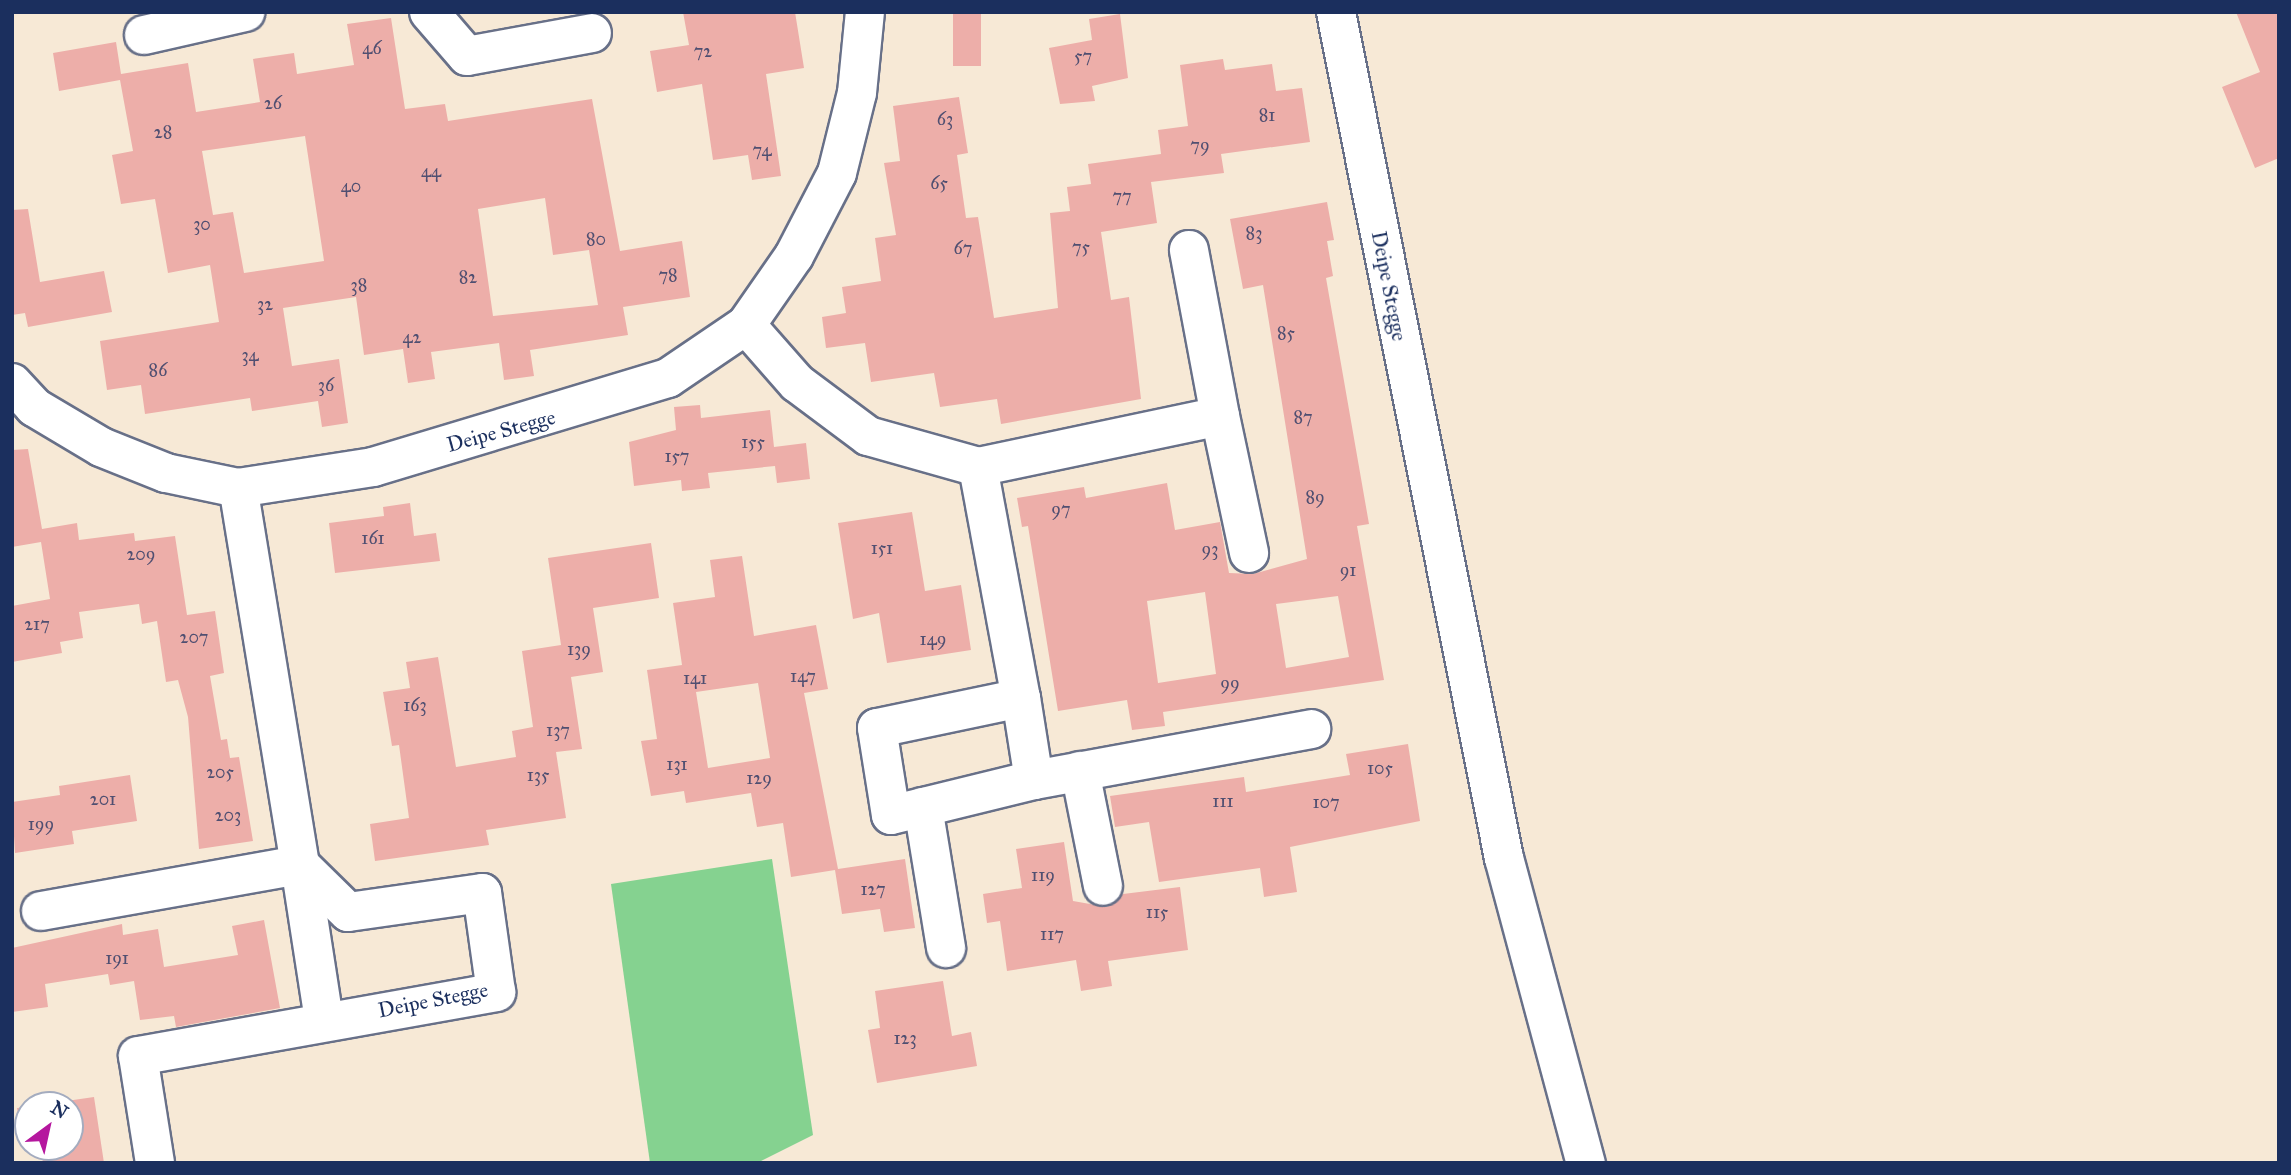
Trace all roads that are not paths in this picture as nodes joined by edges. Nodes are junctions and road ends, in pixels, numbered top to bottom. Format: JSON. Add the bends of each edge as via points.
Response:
{"nodes":[{"id":1,"x":245,"y":12,"type":"edge"},
{"id":2,"x":429,"y":12,"type":"edge"},
{"id":3,"x":865,"y":12,"type":"edge"},
{"id":4,"x":1336,"y":12,"type":"edge"},
{"id":5,"x":592,"y":33,"type":"dead end"},
{"id":6,"x":144,"y":35,"type":"dead end"},
{"id":7,"x":1189,"y":250,"type":"dead end"},
{"id":8,"x":746,"y":325,"type":"junction"},
{"id":9,"x":12,"y":383,"type":"edge"},
{"id":10,"x":1220,"y":416,"type":"junction"},
{"id":11,"x":978,"y":467,"type":"junction"},
{"id":12,"x":237,"y":488,"type":"junction"},
{"id":13,"x":1249,"y":553,"type":"dead end"},
{"id":14,"x":1021,"y":698,"type":"junction"},
{"id":15,"x":1311,"y":729,"type":"dead end"},
{"id":16,"x":1080,"y":771,"type":"junction"},
{"id":17,"x":1034,"y":780,"type":"junction"},
{"id":18,"x":923,"y":807,"type":"junction"},
{"id":19,"x":300,"y":865,"type":"junction"},
{"id":20,"x":1103,"y":886,"type":"dead end"},
{"id":21,"x":41,"y":911,"type":"dead end"},
{"id":22,"x":946,"y":948,"type":"dead end"},
{"id":23,"x":324,"y":1020,"type":"junction"},
{"id":24,"x":155,"y":1163,"type":"edge"},
{"id":25,"x":1586,"y":1163,"type":"edge"}],
"edges":[{"from":1,"to":6,"type":"street"},
{"from":2,"to":5,"type":"street","via":[[467,56]]},
{"from":3,"to":8,"type":"street","name":"Deipe Stegge","via":[[857,93],[837,173],[794,256]]},
{"from":4,"to":25,"type":"street","name":"Deipe Stegge","via":[[1504,858]]},
{"from":7,"to":10,"type":"street"},
{"from":8,"to":11,"type":"street","via":[[797,383],[868,436]]},
{"from":8,"to":12,"type":"street","name":"Deipe Stegge","via":[[668,379],[563,414],[373,467]]},
{"from":9,"to":12,"type":"street","name":"Deipe Stegge","via":[[34,407],[101,447],[166,473]]},
{"from":10,"to":11,"type":"street"},
{"from":10,"to":13,"type":"street"},
{"from":11,"to":14,"type":"street"},
{"from":12,"to":19,"type":"street"},
{"from":14,"to":17,"type":"street"},
{"from":14,"to":18,"type":"street","via":[[877,728],[891,815]]},
{"from":15,"to":16,"type":"street"},
{"from":16,"to":17,"type":"street"},
{"from":16,"to":20,"type":"street"},
{"from":17,"to":18,"type":"street"},
{"from":18,"to":22,"type":"street"},
{"from":19,"to":21,"type":"street"},
{"from":19,"to":23,"type":"street"},
{"from":19,"to":23,"type":"street","name":"Deipe Stegge","via":[[348,912],[482,893],[496,992]]},
{"from":23,"to":24,"type":"street","name":"Deipe Stegge","via":[[138,1056]]}]}
